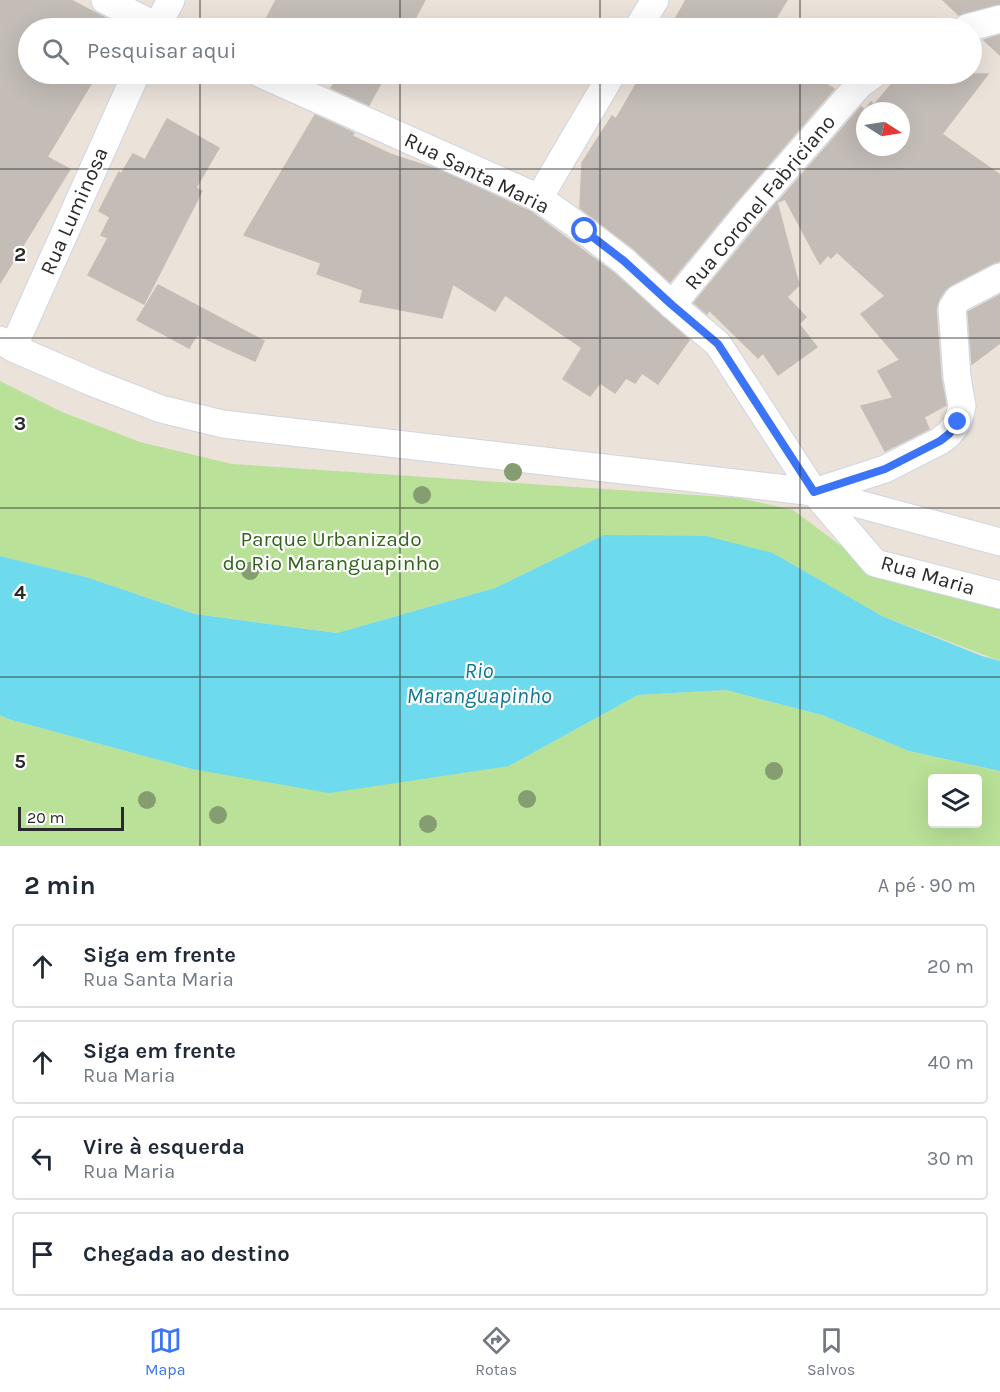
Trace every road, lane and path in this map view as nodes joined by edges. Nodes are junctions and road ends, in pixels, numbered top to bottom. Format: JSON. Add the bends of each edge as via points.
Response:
{"nodes":[{"id":1,"x":105,"y":0,"type":"edge"},
{"id":2,"x":171,"y":0,"type":"edge"},
{"id":3,"x":655,"y":0,"type":"edge"},
{"id":4,"x":139,"y":18,"type":"edge"},
{"id":5,"x":163,"y":18,"type":"edge"},
{"id":6,"x":644,"y":18,"type":"edge"},
{"id":7,"x":1000,"y":20,"type":"edge"},
{"id":8,"x":982,"y":24,"type":"edge"},
{"id":9,"x":131,"y":84,"type":"edge"},
{"id":10,"x":283,"y":84,"type":"edge"},
{"id":11,"x":606,"y":84,"type":"edge"},
{"id":12,"x":860,"y":84,"type":"edge"},
{"id":13,"x":539,"y":198,"type":"junction"},
{"id":14,"x":1000,"y":277,"type":"edge"},
{"id":15,"x":672,"y":305,"type":"junction"},
{"id":16,"x":6,"y":344,"type":"edge"},
{"id":17,"x":814,"y":492,"type":"junction"},
{"id":18,"x":1000,"y":542,"type":"edge"},
{"id":19,"x":1000,"y":595,"type":"edge"}],
"edges":[{"from":1,"to":4,"type":"street"},
{"from":2,"to":5,"type":"street"},
{"from":3,"to":6,"type":"street"},
{"from":7,"to":8,"type":"street"},
{"from":9,"to":16,"type":"street","name":"Rua Luminosa"},
{"from":10,"to":13,"type":"street","name":"Rua Santa Maria"},
{"from":11,"to":13,"type":"street"},
{"from":12,"to":15,"type":"street","name":"Rua Coronel Fabriciano"},
{"from":13,"to":15,"type":"street","name":"Rua Santa Maria","via":[[624,261]]},
{"from":14,"to":17,"type":"street","via":[[958,298],[952,308],[962,406],[958,422],[949,434],[885,469]]},
{"from":15,"to":17,"type":"street","name":"Rua Maria","via":[[718,344]]},
{"from":16,"to":17,"type":"street","via":[[161,409],[224,424]]},
{"from":17,"to":18,"type":"street"},
{"from":17,"to":19,"type":"street","name":"Rua Maria","via":[[875,563]]}]}
